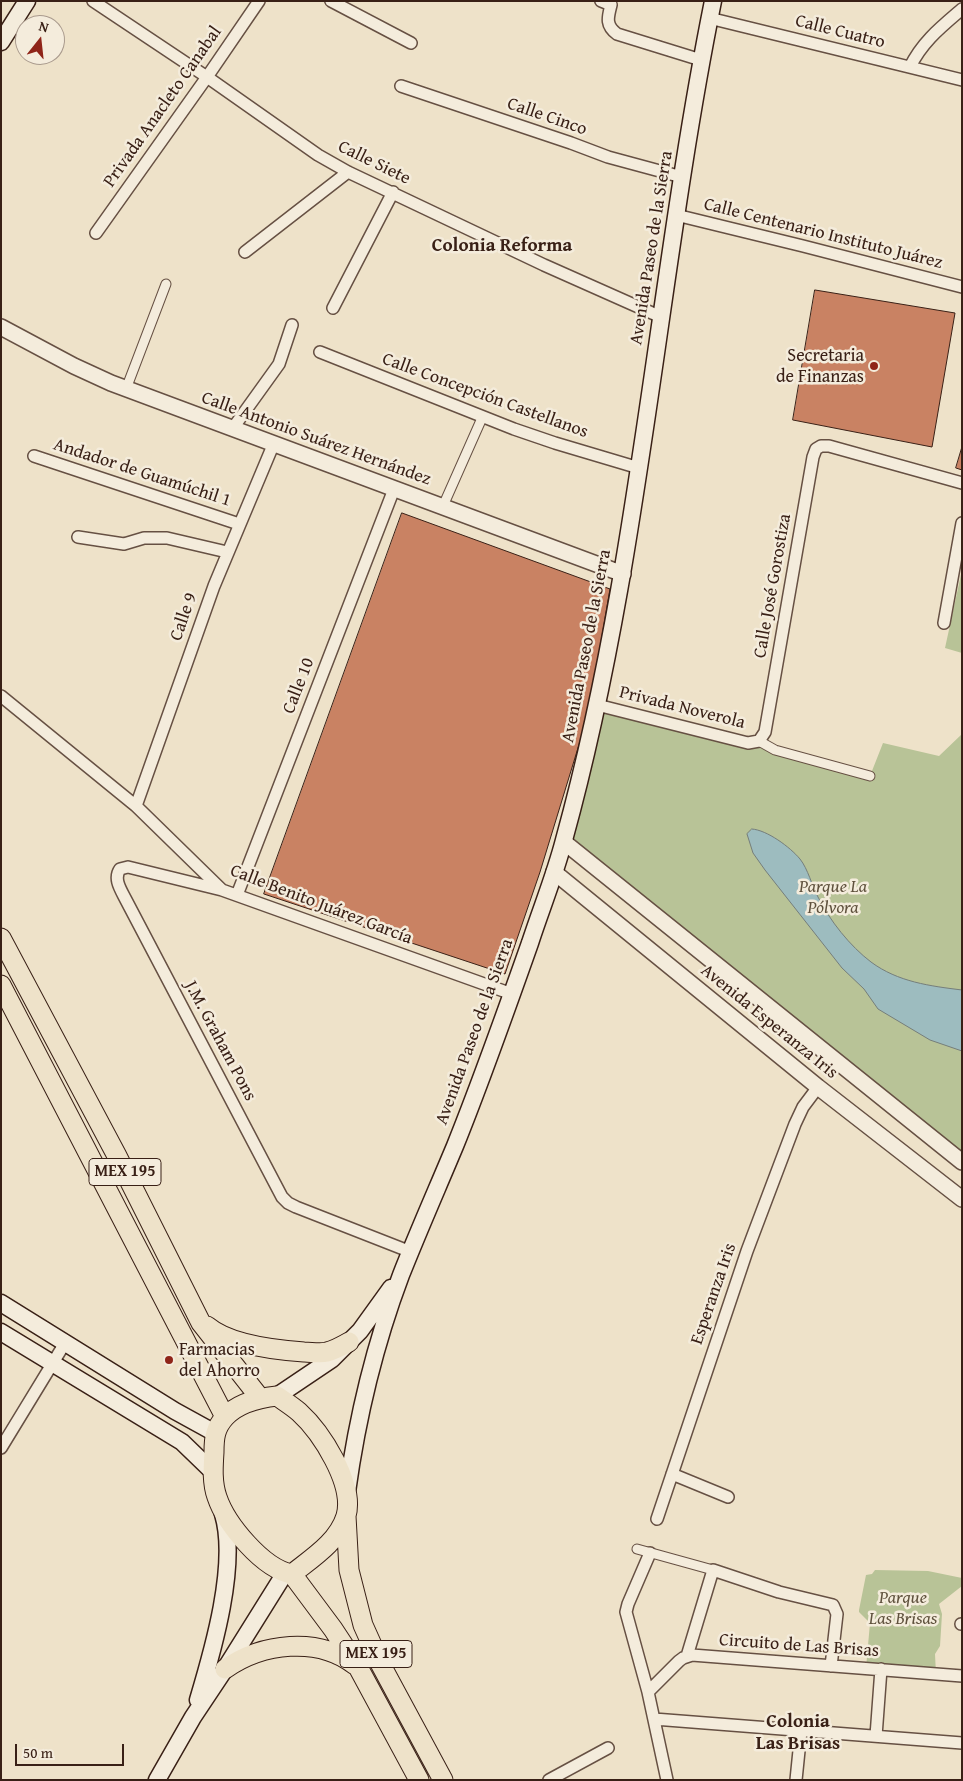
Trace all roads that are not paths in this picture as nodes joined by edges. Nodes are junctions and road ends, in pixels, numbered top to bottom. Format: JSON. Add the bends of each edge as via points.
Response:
{"nodes":[{"id":1,"x":27,"y":1,"type":"edge"},
{"id":2,"x":93,"y":1,"type":"edge"},
{"id":3,"x":259,"y":1,"type":"edge"},
{"id":4,"x":331,"y":1,"type":"edge"},
{"id":5,"x":601,"y":1,"type":"edge"},
{"id":6,"x":713,"y":7,"type":"edge"},
{"id":7,"x":962,"y":9,"type":"edge"},
{"id":8,"x":1,"y":42,"type":"edge"},
{"id":9,"x":411,"y":43,"type":"dead end"},
{"id":10,"x":701,"y":60,"type":"junction"},
{"id":11,"x":910,"y":67,"type":"junction"},
{"id":12,"x":207,"y":77,"type":"junction"},
{"id":13,"x":962,"y":80,"type":"edge"},
{"id":14,"x":401,"y":86,"type":"dead end"},
{"id":15,"x":348,"y":172,"type":"junction"},
{"id":16,"x":682,"y":177,"type":"junction"},
{"id":17,"x":393,"y":192,"type":"junction"},
{"id":18,"x":676,"y":215,"type":"junction"},
{"id":19,"x":96,"y":233,"type":"dead end"},
{"id":20,"x":245,"y":252,"type":"dead end"},
{"id":21,"x":166,"y":284,"type":"dead end"},
{"id":22,"x":962,"y":287,"type":"edge"},
{"id":23,"x":332,"y":308,"type":"dead end"},
{"id":24,"x":661,"y":317,"type":"junction"},
{"id":25,"x":292,"y":325,"type":"dead end"},
{"id":26,"x":1,"y":327,"type":"edge"},
{"id":27,"x":320,"y":352,"type":"dead end"},
{"id":28,"x":126,"y":389,"type":"junction"},
{"id":29,"x":482,"y":418,"type":"junction"},
{"id":30,"x":233,"y":428,"type":"junction"},
{"id":31,"x":274,"y":443,"type":"junction"},
{"id":32,"x":34,"y":456,"type":"dead end"},
{"id":33,"x":639,"y":468,"type":"junction"},
{"id":34,"x":962,"y":483,"type":"edge"},
{"id":35,"x":394,"y":489,"type":"junction"},
{"id":36,"x":444,"y":506,"type":"junction"},
{"id":37,"x":962,"y":522,"type":"edge"},
{"id":38,"x":239,"y":524,"type":"junction"},
{"id":39,"x":78,"y":537,"type":"dead end"},
{"id":40,"x":227,"y":552,"type":"junction"},
{"id":41,"x":623,"y":574,"type":"junction"},
{"id":42,"x":944,"y":624,"type":"dead end"},
{"id":43,"x":1,"y":696,"type":"edge"},
{"id":44,"x":597,"y":705,"type":"junction"},
{"id":45,"x":759,"y":741,"type":"junction"},
{"id":46,"x":870,"y":776,"type":"dead end"},
{"id":47,"x":136,"y":806,"type":"junction"},
{"id":48,"x":564,"y":842,"type":"junction"},
{"id":49,"x":554,"y":872,"type":"junction"},
{"id":50,"x":222,"y":890,"type":"junction"},
{"id":51,"x":237,"y":895,"type":"junction"},
{"id":52,"x":1,"y":938,"type":"edge"},
{"id":53,"x":1,"y":985,"type":"edge"},
{"id":54,"x":512,"y":994,"type":"junction"},
{"id":55,"x":818,"y":1087,"type":"junction"},
{"id":56,"x":962,"y":1162,"type":"edge"},
{"id":57,"x":962,"y":1199,"type":"edge"},
{"id":58,"x":411,"y":1252,"type":"junction"},
{"id":59,"x":402,"y":1274,"type":"junction"},
{"id":60,"x":1,"y":1303,"type":"edge"},
{"id":61,"x":199,"y":1318,"type":"junction"},
{"id":62,"x":1,"y":1332,"type":"edge"},
{"id":63,"x":349,"y":1342,"type":"junction"},
{"id":64,"x":65,"y":1343,"type":"junction"},
{"id":65,"x":52,"y":1364,"type":"junction"},
{"id":66,"x":269,"y":1397,"type":"junction"},
{"id":67,"x":225,"y":1417,"type":"junction"},
{"id":68,"x":215,"y":1433,"type":"junction"},
{"id":69,"x":1,"y":1448,"type":"edge"},
{"id":70,"x":212,"y":1471,"type":"junction"},
{"id":71,"x":672,"y":1474,"type":"junction"},
{"id":72,"x":347,"y":1492,"type":"junction"},
{"id":73,"x":728,"y":1497,"type":"dead end"},
{"id":74,"x":223,"y":1514,"type":"junction"},
{"id":75,"x":346,"y":1516,"type":"junction"},
{"id":76,"x":657,"y":1518,"type":"dead end"},
{"id":77,"x":637,"y":1549,"type":"dead end"},
{"id":78,"x":650,"y":1552,"type":"junction"},
{"id":79,"x":713,"y":1570,"type":"junction"},
{"id":80,"x":289,"y":1573,"type":"junction"},
{"id":81,"x":687,"y":1656,"type":"junction"},
{"id":82,"x":831,"y":1666,"type":"junction"},
{"id":83,"x":358,"y":1667,"type":"junction"},
{"id":84,"x":225,"y":1669,"type":"junction"},
{"id":85,"x":881,"y":1669,"type":"junction"},
{"id":86,"x":962,"y":1676,"type":"edge"},
{"id":87,"x":648,"y":1692,"type":"junction"},
{"id":88,"x":193,"y":1717,"type":"junction"},
{"id":89,"x":654,"y":1719,"type":"junction"},
{"id":90,"x":801,"y":1731,"type":"junction"},
{"id":91,"x":876,"y":1736,"type":"junction"},
{"id":92,"x":962,"y":1743,"type":"edge"},
{"id":93,"x":608,"y":1748,"type":"dead end"},
{"id":94,"x":157,"y":1780,"type":"edge"},
{"id":95,"x":419,"y":1780,"type":"edge"},
{"id":96,"x":443,"y":1780,"type":"edge"},
{"id":97,"x":549,"y":1780,"type":"edge"},
{"id":98,"x":667,"y":1780,"type":"edge"},
{"id":99,"x":796,"y":1780,"type":"edge"}],
"edges":[{"from":1,"to":8,"type":"main road"},
{"from":2,"to":12,"type":"street","name":"Calle Siete"},
{"from":3,"to":12,"type":"street","name":"Privada Anacleto Canabal"},
{"from":4,"to":9,"type":"street"},
{"from":5,"to":10,"type":"street","via":[[611,5],[607,22],[617,34]]},
{"from":6,"to":10,"type":"main road","name":"Avenida Paseo de la Sierra"},
{"from":6,"to":11,"type":"street","name":"Calle Cuatro"},
{"from":7,"to":11,"type":"street","via":[[928,40]]},
{"from":10,"to":16,"type":"main road","name":"Avenida Paseo de la Sierra"},
{"from":11,"to":13,"type":"street","name":"Calle Cuatro"},
{"from":12,"to":15,"type":"street","name":"Calle Siete","via":[[318,155]]},
{"from":12,"to":19,"type":"street","name":"Privada Anacleto Canabal"},
{"from":14,"to":16,"type":"street","name":"Calle Cinco","via":[[608,157]]},
{"from":15,"to":17,"type":"street","name":"Calle Siete"},
{"from":15,"to":20,"type":"street"},
{"from":16,"to":18,"type":"main road","name":"Avenida Paseo de la Sierra"},
{"from":17,"to":23,"type":"street"},
{"from":17,"to":24,"type":"street","name":"Calle Siete"},
{"from":18,"to":22,"type":"street","name":"Calle Centenario Instituto Juárez"},
{"from":18,"to":24,"type":"main road","name":"Avenida Paseo de la Sierra"},
{"from":21,"to":28,"type":"street"},
{"from":24,"to":33,"type":"main road","name":"Avenida Paseo de la Sierra"},
{"from":25,"to":30,"type":"street","via":[[279,364]]},
{"from":26,"to":28,"type":"street","name":"Calle Antonio Suárez Hernández"},
{"from":27,"to":29,"type":"street","name":"Calle Concepción Castellanos"},
{"from":28,"to":30,"type":"street","name":"Calle Antonio Suárez Hernández"},
{"from":29,"to":33,"type":"street","name":"Calle Concepción Castellanos"},
{"from":29,"to":36,"type":"street"},
{"from":30,"to":31,"type":"street","name":"Calle Antonio Suárez Hernández"},
{"from":31,"to":35,"type":"street","name":"Calle Antonio Suárez Hernández"},
{"from":31,"to":38,"type":"street","name":"Calle 9"},
{"from":32,"to":38,"type":"street","name":"Andador de Guamúchil 1"},
{"from":33,"to":41,"type":"main road","name":"Avenida Paseo de la Sierra"},
{"from":34,"to":45,"type":"street","name":"Calle José Gorostiza","via":[[829,446],[816,449],[765,732]]},
{"from":35,"to":36,"type":"street","name":"Calle Antonio Suárez Hernández"},
{"from":35,"to":51,"type":"street","name":"Calle 10"},
{"from":36,"to":41,"type":"street","name":"Calle Antonio Suárez Hernández"},
{"from":37,"to":42,"type":"street"},
{"from":38,"to":40,"type":"street","name":"Calle 9"},
{"from":39,"to":40,"type":"street","via":[[124,544],[144,538],[167,538]]},
{"from":40,"to":47,"type":"street","name":"Calle 9"},
{"from":41,"to":44,"type":"main road","name":"Avenida Paseo de la Sierra"},
{"from":43,"to":47,"type":"street","name":"Calle Benito Juárez García"},
{"from":44,"to":45,"type":"street","name":"Privada Noverola","via":[[748,743]]},
{"from":44,"to":48,"type":"main road","name":"Avenida Paseo de la Sierra"},
{"from":45,"to":46,"type":"street","via":[[775,750]]},
{"from":47,"to":50,"type":"street","name":"Calle Benito Juárez García"},
{"from":48,"to":49,"type":"main road","name":"Avenida Paseo de la Sierra"},
{"from":48,"to":56,"type":"street","name":"Avenida Esperanza Iris"},
{"from":49,"to":54,"type":"main road","name":"Avenida Paseo de la Sierra"},
{"from":49,"to":55,"type":"street","name":"Avenida Esperanza Iris"},
{"from":50,"to":51,"type":"street","name":"Calle Benito Juárez García"},
{"from":50,"to":58,"type":"street","name":"J.M. Graham Pons","via":[[128,867],[120,869],[117,875],[126,900],[282,1198],[296,1207]]},
{"from":51,"to":54,"type":"street","name":"Calle Benito Juárez García"},
{"from":52,"to":61,"type":"main road","number":"MEX 195"},
{"from":53,"to":67,"type":"main road","number":"MEX 195"},
{"from":54,"to":58,"type":"main road","name":"Avenida Paseo de la Sierra"},
{"from":55,"to":57,"type":"street","name":"Avenida Esperanza Iris"},
{"from":55,"to":71,"type":"street","name":"Esperanza Iris","via":[[800,1112],[747,1251]]},
{"from":58,"to":59,"type":"main road","name":"Avenida Paseo de la Sierra"},
{"from":59,"to":63,"type":"main road","name":"Avenida Paseo de la Sierra"},
{"from":59,"to":72,"type":"main road","name":"Avenida Paseo de la Sierra","via":[[368,1382]]},
{"from":60,"to":64,"type":"main road"},
{"from":61,"to":63,"type":"main road","via":[[212,1330],[259,1347],[326,1352]]},
{"from":61,"to":66,"type":"main road","number":"MEX 195","via":[[208,1333]]},
{"from":62,"to":65,"type":"main road"},
{"from":63,"to":66,"type":"main road","name":"Avenida Paseo de la Sierra","via":[[332,1359]]},
{"from":64,"to":65,"type":"street"},
{"from":64,"to":68,"type":"main road"},
{"from":65,"to":69,"type":"street"},
{"from":65,"to":70,"type":"main road","via":[[182,1442]]},
{"from":66,"to":67,"type":"main road","via":[[240,1406]]},
{"from":66,"to":72,"type":"main road","via":[[299,1412],[314,1430],[333,1457]]},
{"from":67,"to":68,"type":"main road"},
{"from":68,"to":70,"type":"main road"},
{"from":70,"to":74,"type":"main road"},
{"from":71,"to":73,"type":"street"},
{"from":71,"to":76,"type":"street","name":"Esperanza Iris"},
{"from":72,"to":75,"type":"main road"},
{"from":74,"to":80,"type":"main road","via":[[267,1562]]},
{"from":74,"to":88,"type":"main road","via":[[228,1557],[222,1602],[212,1654]]},
{"from":75,"to":80,"type":"main road","via":[[325,1548]]},
{"from":75,"to":96,"type":"main road","number":"MEX 195","via":[[349,1570],[363,1625]]},
{"from":77,"to":78,"type":"street"},
{"from":78,"to":79,"type":"street"},
{"from":78,"to":87,"type":"street","via":[[626,1612]]},
{"from":79,"to":81,"type":"street"},
{"from":79,"to":82,"type":"street","via":[[771,1590],[833,1605],[837,1611]]},
{"from":80,"to":83,"type":"main road","number":"MEX 195"},
{"from":80,"to":84,"type":"main road"},
{"from":81,"to":82,"type":"street","name":"Circuito de Las Brisas"},
{"from":81,"to":87,"type":"street"},
{"from":82,"to":85,"type":"street","name":"Circuito de Las Brisas"},
{"from":83,"to":84,"type":"main road","via":[[338,1654],[302,1646],[258,1652]]},
{"from":83,"to":95,"type":"main road","number":"MEX 195"},
{"from":84,"to":88,"type":"main road"},
{"from":85,"to":86,"type":"street","name":"Circuito de Las Brisas"},
{"from":85,"to":91,"type":"street"},
{"from":87,"to":89,"type":"street"},
{"from":88,"to":94,"type":"main road"},
{"from":89,"to":90,"type":"street"},
{"from":89,"to":98,"type":"street"},
{"from":90,"to":91,"type":"street"},
{"from":90,"to":99,"type":"street"},
{"from":91,"to":92,"type":"street"},
{"from":93,"to":97,"type":"street"}]}
